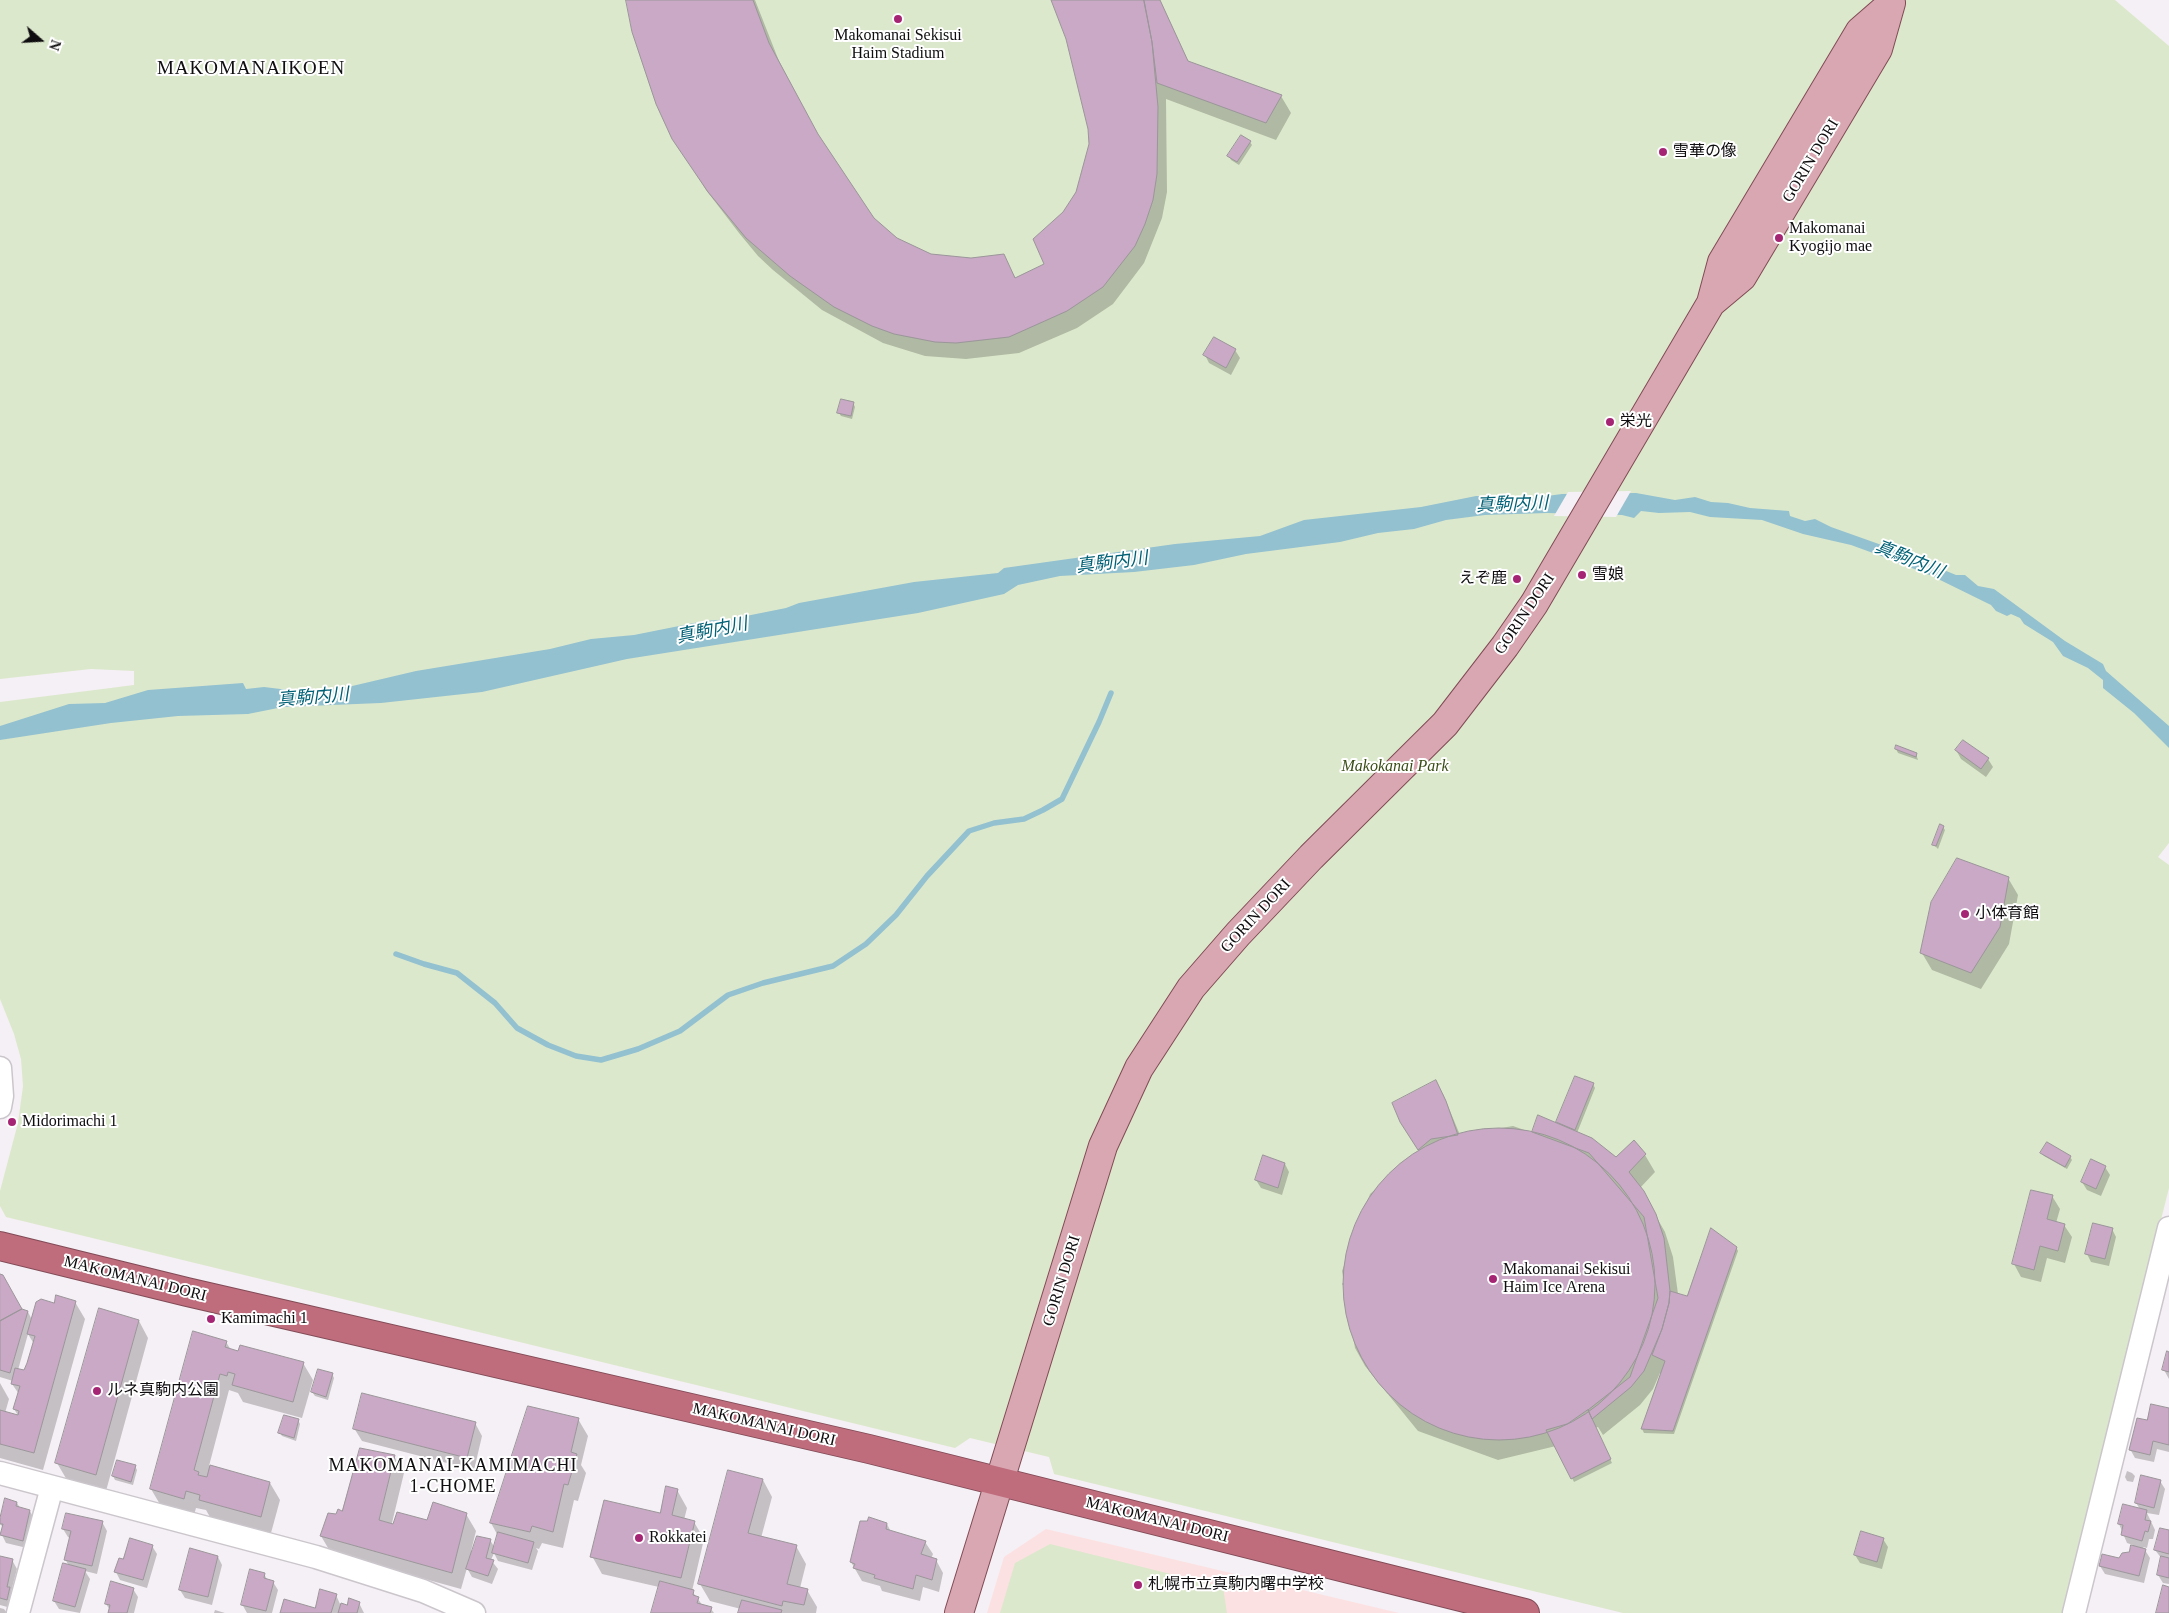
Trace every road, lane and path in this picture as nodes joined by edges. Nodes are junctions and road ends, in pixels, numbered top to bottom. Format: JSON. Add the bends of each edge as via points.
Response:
{"nodes":[{"id":1,"x":1891,"y":3,"type":"edge"},
{"id":2,"x":0,"y":1068,"type":"edge"},
{"id":3,"x":0,"y":1107,"type":"edge"},
{"id":4,"x":2169,"y":1228,"type":"edge"},
{"id":5,"x":0,"y":1246,"type":"edge"},
{"id":6,"x":0,"y":1473,"type":"edge"},
{"id":7,"x":1000,"y":1481,"type":"junction"},
{"id":8,"x":52,"y":1487,"type":"junction"},
{"id":9,"x":469,"y":1612,"type":"edge"},
{"id":10,"x":18,"y":1613,"type":"edge"},
{"id":11,"x":959,"y":1613,"type":"edge"},
{"id":12,"x":1525,"y":1613,"type":"edge"},
{"id":13,"x":2074,"y":1613,"type":"edge"}],
"edges":[{"from":1,"to":7,"type":"main road","name":"GORIN DORI","via":[[1860,31],[1722,262],[1711,303],[1550,577],[1505,646],[1445,724],[1324,843],[1191,988],[1139,1068],[1103,1146]]},
{"from":2,"to":3,"type":"street"},
{"from":4,"to":13,"type":"street"},
{"from":5,"to":7,"type":"highway","name":"MAKOMANAI DORI"},
{"from":6,"to":8,"type":"street"},
{"from":7,"to":11,"type":"main road","name":"GORIN DORI"},
{"from":7,"to":12,"type":"highway","name":"MAKOMANAI DORI"},
{"from":8,"to":9,"type":"street","via":[[316,1557],[422,1592]]},
{"from":8,"to":10,"type":"street"}]}
